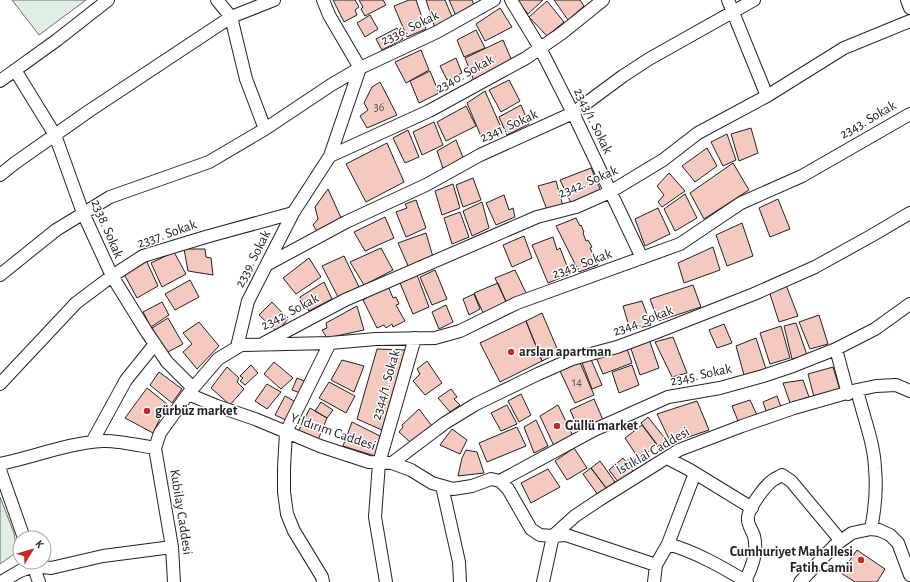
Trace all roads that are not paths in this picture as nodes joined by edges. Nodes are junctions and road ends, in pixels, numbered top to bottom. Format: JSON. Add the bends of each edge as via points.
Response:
{"nodes":[{"id":1,"x":108,"y":0,"type":"edge"},
{"id":2,"x":218,"y":0,"type":"edge"},
{"id":3,"x":274,"y":0,"type":"edge"},
{"id":4,"x":323,"y":0,"type":"edge"},
{"id":5,"x":494,"y":0,"type":"edge"},
{"id":6,"x":511,"y":0,"type":"edge"},
{"id":7,"x":603,"y":0,"type":"edge"},
{"id":8,"x":728,"y":0,"type":"edge"},
{"id":9,"x":754,"y":0,"type":"edge"},
{"id":10,"x":907,"y":0,"type":"edge"},
{"id":11,"x":910,"y":8,"type":"edge"},
{"id":12,"x":733,"y":12,"type":"junction"},
{"id":13,"x":231,"y":17,"type":"junction"},
{"id":14,"x":910,"y":21,"type":"edge"},
{"id":15,"x":540,"y":48,"type":"junction"},
{"id":16,"x":360,"y":68,"type":"junction"},
{"id":17,"x":15,"y":70,"type":"junction"},
{"id":18,"x":0,"y":81,"type":"edge"},
{"id":19,"x":767,"y":96,"type":"junction"},
{"id":20,"x":573,"y":113,"type":"junction"},
{"id":21,"x":910,"y":114,"type":"edge"},
{"id":22,"x":265,"y":129,"type":"junction"},
{"id":23,"x":55,"y":135,"type":"junction"},
{"id":24,"x":330,"y":156,"type":"junction"},
{"id":25,"x":0,"y":175,"type":"edge"},
{"id":26,"x":610,"y":192,"type":"junction"},
{"id":27,"x":83,"y":213,"type":"junction"},
{"id":28,"x":294,"y":213,"type":"junction"},
{"id":29,"x":910,"y":213,"type":"edge"},
{"id":30,"x":642,"y":258,"type":"junction"},
{"id":31,"x":268,"y":264,"type":"junction"},
{"id":32,"x":0,"y":275,"type":"edge"},
{"id":33,"x":112,"y":276,"type":"junction"},
{"id":34,"x":910,"y":304,"type":"edge"},
{"id":35,"x":415,"y":338,"type":"junction"},
{"id":36,"x":330,"y":343,"type":"junction"},
{"id":37,"x":155,"y":344,"type":"junction"},
{"id":38,"x":263,"y":344,"type":"junction"},
{"id":39,"x":237,"y":347,"type":"junction"},
{"id":40,"x":836,"y":349,"type":"junction"},
{"id":41,"x":0,"y":384,"type":"edge"},
{"id":42,"x":910,"y":390,"type":"edge"},
{"id":43,"x":191,"y":391,"type":"junction"},
{"id":44,"x":852,"y":392,"type":"junction"},
{"id":45,"x":286,"y":432,"type":"junction"},
{"id":46,"x":92,"y":442,"type":"junction"},
{"id":47,"x":155,"y":448,"type":"junction"},
{"id":48,"x":667,"y":458,"type":"junction"},
{"id":49,"x":380,"y":463,"type":"junction"},
{"id":50,"x":392,"y":463,"type":"junction"},
{"id":51,"x":0,"y":464,"type":"edge"},
{"id":52,"x":0,"y":470,"type":"edge"},
{"id":53,"x":695,"y":473,"type":"junction"},
{"id":54,"x":500,"y":481,"type":"junction"},
{"id":55,"x":442,"y":486,"type":"junction"},
{"id":56,"x":752,"y":508,"type":"junction"},
{"id":57,"x":871,"y":529,"type":"junction"},
{"id":58,"x":21,"y":530,"type":"edge"},
{"id":59,"x":553,"y":536,"type":"junction"},
{"id":60,"x":841,"y":541,"type":"junction"},
{"id":61,"x":668,"y":544,"type":"junction"},
{"id":62,"x":172,"y":547,"type":"junction"},
{"id":63,"x":656,"y":565,"type":"junction"},
{"id":64,"x":52,"y":568,"type":"edge"},
{"id":65,"x":22,"y":570,"type":"edge"},
{"id":66,"x":35,"y":570,"type":"edge"},
{"id":67,"x":910,"y":574,"type":"edge"},
{"id":68,"x":2,"y":582,"type":"edge"},
{"id":69,"x":40,"y":582,"type":"edge"},
{"id":70,"x":174,"y":582,"type":"edge"},
{"id":71,"x":323,"y":582,"type":"edge"},
{"id":72,"x":386,"y":582,"type":"edge"},
{"id":73,"x":460,"y":582,"type":"edge"},
{"id":74,"x":543,"y":582,"type":"edge"},
{"id":75,"x":654,"y":582,"type":"edge"},
{"id":76,"x":746,"y":582,"type":"edge"},
{"id":77,"x":800,"y":582,"type":"edge"}],
"edges":[{"from":1,"to":17,"type":"street"},
{"from":2,"to":13,"type":"street"},
{"from":3,"to":13,"type":"street"},
{"from":4,"to":16,"type":"street"},
{"from":5,"to":16,"type":"street","name":"2336. Sokak","via":[[437,32]]},
{"from":6,"to":15,"type":"street","name":"2343/1. Sokak"},
{"from":7,"to":15,"type":"street","name":"2340. Sokak"},
{"from":8,"to":12,"type":"street"},
{"from":9,"to":12,"type":"street","name":"2341. Sokak"},
{"from":10,"to":11,"type":"street"},
{"from":12,"to":19,"type":"street"},
{"from":12,"to":20,"type":"street","name":"2341. Sokak","via":[[649,59]]},
{"from":13,"to":22,"type":"street","via":[[246,80]]},
{"from":13,"to":23,"type":"street"},
{"from":14,"to":19,"type":"street","name":"2342. Sokak","via":[[844,48]]},
{"from":15,"to":20,"type":"street","name":"2343/1. Sokak"},
{"from":15,"to":24,"type":"street","name":"2340. Sokak","via":[[429,111]]},
{"from":16,"to":22,"type":"street"},
{"from":16,"to":24,"type":"street","name":"2339. Sokak"},
{"from":17,"to":18,"type":"street"},
{"from":17,"to":23,"type":"street","name":"2338. Sokak"},
{"from":19,"to":26,"type":"street","name":"2342. Sokak","via":[[698,133],[663,160]]},
{"from":20,"to":26,"type":"street","name":"2343/1. Sokak"},
{"from":20,"to":31,"type":"street","name":"2341. Sokak","via":[[480,155]]},
{"from":21,"to":30,"type":"street","name":"2343. Sokak","via":[[802,176],[741,203],[680,244]]},
{"from":22,"to":27,"type":"street","via":[[209,162],[110,197]]},
{"from":23,"to":25,"type":"street"},
{"from":23,"to":27,"type":"street","name":"2338. Sokak"},
{"from":24,"to":28,"type":"street","name":"2339. Sokak"},
{"from":26,"to":30,"type":"street","name":"2343/1. Sokak"},
{"from":26,"to":38,"type":"street","name":"2342. Sokak","via":[[576,207],[538,217],[395,278],[345,300]]},
{"from":27,"to":32,"type":"street","via":[[56,230]]},
{"from":27,"to":33,"type":"street","name":"2338. Sokak"},
{"from":28,"to":31,"type":"street","name":"2339. Sokak"},
{"from":28,"to":33,"type":"street","name":"2337. Sokak","via":[[143,256]]},
{"from":29,"to":50,"type":"street","name":"2344. Sokak","via":[[815,267],[754,294],[624,344],[572,359],[538,374],[476,404],[445,423]]},
{"from":30,"to":35,"type":"street","name":"2343. Sokak","via":[[517,303],[460,331],[435,338]]},
{"from":31,"to":39,"type":"street","name":"2339. Sokak","via":[[248,301]]},
{"from":33,"to":37,"type":"street","name":"2338. Sokak"},
{"from":33,"to":41,"type":"street","name":"2337. Sokak","via":[[76,304]]},
{"from":34,"to":40,"type":"street","name":"2345. Sokak","via":[[875,329]]},
{"from":35,"to":36,"type":"street","name":"2343. Sokak"},
{"from":35,"to":49,"type":"street","name":"2344/1. Sokak"},
{"from":36,"to":38,"type":"street","name":"2343. Sokak"},
{"from":36,"to":45,"type":"street"},
{"from":37,"to":43,"type":"street","name":"2338. Sokak"},
{"from":37,"to":46,"type":"street","via":[[126,380]]},
{"from":38,"to":39,"type":"street","name":"2343. Sokak"},
{"from":39,"to":43,"type":"street","via":[[218,359]]},
{"from":40,"to":44,"type":"street"},
{"from":40,"to":54,"type":"street","name":"2345. Sokak","via":[[763,376],[720,388],[668,397],[594,430]]},
{"from":42,"to":44,"type":"street","name":"İstiklal Caddesi","via":[[896,385],[876,386]]},
{"from":43,"to":45,"type":"street","name":"Yıldırım Caddesi","via":[[217,406]]},
{"from":43,"to":47,"type":"street","via":[[160,433]]},
{"from":44,"to":48,"type":"street","name":"İstiklal Caddesi","via":[[742,426],[684,448]]},
{"from":44,"to":57,"type":"street","via":[[870,440],[875,468],[875,508]]},
{"from":45,"to":49,"type":"street","name":"Yıldırım Caddesi","via":[[320,446],[369,462]]},
{"from":45,"to":71,"type":"street","via":[[284,492],[287,514]]},
{"from":46,"to":47,"type":"street","via":[[105,441]]},
{"from":46,"to":51,"type":"street"},
{"from":47,"to":62,"type":"street","name":"Kubilay Caddesi"},
{"from":48,"to":53,"type":"street"},
{"from":48,"to":59,"type":"street","name":"İstiklal Caddesi","via":[[599,500]]},
{"from":49,"to":50,"type":"street","name":"Yıldırım Caddesi"},
{"from":49,"to":72,"type":"street","name":"2344/1. Sokak","via":[[375,516]]},
{"from":50,"to":55,"type":"street","name":"Yıldırım Caddesi"},
{"from":52,"to":58,"type":"street"},
{"from":53,"to":56,"type":"street"},
{"from":53,"to":61,"type":"street"},
{"from":54,"to":55,"type":"street","name":"Yıldırım Caddesi","via":[[491,479],[453,489]]},
{"from":54,"to":59,"type":"street","via":[[508,489],[531,529],[540,534]]},
{"from":55,"to":73,"type":"street","via":[[459,562]]},
{"from":56,"to":60,"type":"street","via":[[774,479],[782,475]]},
{"from":56,"to":76,"type":"street","via":[[747,520],[754,536],[755,550],[753,565]]},
{"from":57,"to":60,"type":"street","via":[[852,533]]},
{"from":57,"to":67,"type":"street","via":[[890,535],[898,543]]},
{"from":59,"to":63,"type":"street","via":[[566,535]]},
{"from":59,"to":74,"type":"street"},
{"from":60,"to":77,"type":"street"},
{"from":61,"to":63,"type":"street"},
{"from":61,"to":76,"type":"street","via":[[701,557]]},
{"from":62,"to":64,"type":"street","via":[[103,556]]},
{"from":62,"to":70,"type":"street","name":"Kubilay Caddesi"},
{"from":63,"to":75,"type":"street"},
{"from":65,"to":68,"type":"street"},
{"from":66,"to":69,"type":"street"}]}
